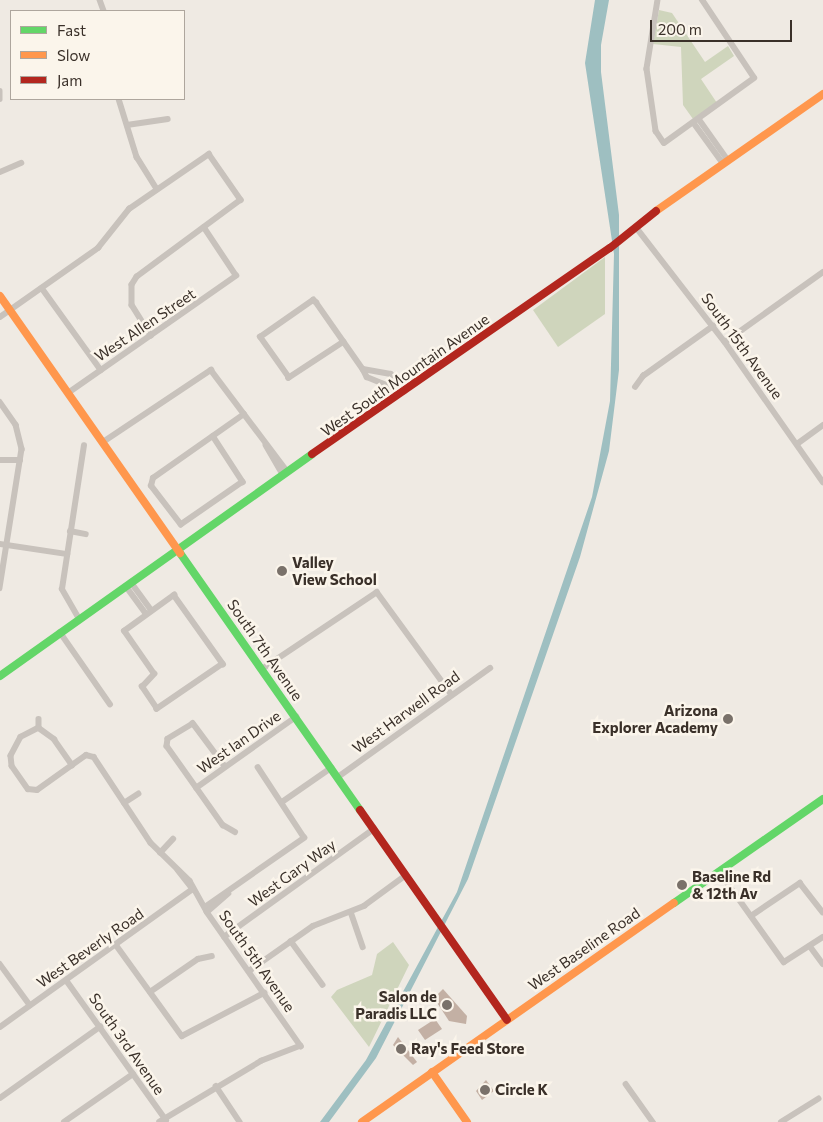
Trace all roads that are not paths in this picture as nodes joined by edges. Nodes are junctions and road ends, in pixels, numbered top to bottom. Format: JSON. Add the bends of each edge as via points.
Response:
{"nodes":[{"id":1,"x":658,"y":0,"type":"edge"},
{"id":2,"x":702,"y":0,"type":"edge"},
{"id":3,"x":823,"y":94,"type":"edge"},
{"id":4,"x":119,"y":100,"type":"edge"},
{"id":5,"x":168,"y":119,"type":"dead end"},
{"id":6,"x":697,"y":121,"type":"junction"},
{"id":7,"x":127,"y":125,"type":"junction"},
{"id":8,"x":726,"y":162,"type":"junction"},
{"id":9,"x":21,"y":163,"type":"dead end"},
{"id":10,"x":0,"y":172,"type":"edge"},
{"id":11,"x":158,"y":189,"type":"junction"},
{"id":12,"x":636,"y":227,"type":"junction"},
{"id":13,"x":204,"y":228,"type":"junction"},
{"id":14,"x":823,"y":272,"type":"edge"},
{"id":15,"x":42,"y":288,"type":"junction"},
{"id":16,"x":0,"y":296,"type":"edge"},
{"id":17,"x":10,"y":310,"type":"junction"},
{"id":18,"x":0,"y":317,"type":"edge"},
{"id":19,"x":713,"y":326,"type":"junction"},
{"id":20,"x":151,"y":336,"type":"junction"},
{"id":21,"x":344,"y":342,"type":"junction"},
{"id":22,"x":725,"y":342,"type":"junction"},
{"id":23,"x":363,"y":369,"type":"junction"},
{"id":24,"x":101,"y":370,"type":"junction"},
{"id":25,"x":389,"y":374,"type":"junction"},
{"id":26,"x":385,"y":384,"type":"junction"},
{"id":27,"x":635,"y":388,"type":"dead end"},
{"id":28,"x":404,"y":391,"type":"junction"},
{"id":29,"x":68,"y":393,"type":"junction"},
{"id":30,"x":395,"y":398,"type":"junction"},
{"id":31,"x":0,"y":402,"type":"edge"},
{"id":32,"x":244,"y":414,"type":"junction"},
{"id":33,"x":823,"y":425,"type":"edge"},
{"id":34,"x":213,"y":436,"type":"junction"},
{"id":35,"x":103,"y":442,"type":"junction"},
{"id":36,"x":797,"y":444,"type":"junction"},
{"id":37,"x":84,"y":446,"type":"dead end"},
{"id":38,"x":0,"y":460,"type":"edge"},
{"id":39,"x":20,"y":460,"type":"junction"},
{"id":40,"x":286,"y":474,"type":"junction"},
{"id":41,"x":823,"y":482,"type":"edge"},
{"id":42,"x":70,"y":531,"type":"junction"},
{"id":43,"x":86,"y":534,"type":"dead end"},
{"id":44,"x":0,"y":544,"type":"edge"},
{"id":45,"x":8,"y":544,"type":"junction"},
{"id":46,"x":178,"y":548,"type":"junction"},
{"id":47,"x":67,"y":554,"type":"junction"},
{"id":48,"x":128,"y":584,"type":"junction"},
{"id":49,"x":0,"y":588,"type":"edge"},
{"id":50,"x":148,"y":612,"type":"junction"},
{"id":51,"x":78,"y":620,"type":"junction"},
{"id":52,"x":60,"y":632,"type":"junction"},
{"id":53,"x":490,"y":668,"type":"dead end"},
{"id":54,"x":262,"y":669,"type":"junction"},
{"id":55,"x":0,"y":676,"type":"edge"},
{"id":56,"x":452,"y":695,"type":"junction"},
{"id":57,"x":110,"y":704,"type":"dead end"},
{"id":58,"x":296,"y":717,"type":"junction"},
{"id":59,"x":39,"y":719,"type":"dead end"},
{"id":60,"x":39,"y":728,"type":"junction"},
{"id":61,"x":72,"y":765,"type":"junction"},
{"id":62,"x":225,"y":767,"type":"junction"},
{"id":63,"x":258,"y":768,"type":"dead end"},
{"id":64,"x":331,"y":768,"type":"junction"},
{"id":65,"x":338,"y":777,"type":"junction"},
{"id":66,"x":196,"y":788,"type":"junction"},
{"id":67,"x":138,"y":794,"type":"dead end"},
{"id":68,"x":823,"y":799,"type":"edge"},
{"id":69,"x":282,"y":802,"type":"junction"},
{"id":70,"x":124,"y":803,"type":"junction"},
{"id":71,"x":374,"y":829,"type":"junction"},
{"id":72,"x":235,"y":832,"type":"dead end"},
{"id":73,"x":173,"y":839,"type":"dead end"},
{"id":74,"x":160,"y":853,"type":"junction"},
{"id":75,"x":719,"y":871,"type":"junction"},
{"id":76,"x":406,"y":875,"type":"junction"},
{"id":77,"x":193,"y":889,"type":"junction"},
{"id":78,"x":206,"y":910,"type":"junction"},
{"id":79,"x":350,"y":912,"type":"junction"},
{"id":80,"x":823,"y":912,"type":"edge"},
{"id":81,"x":751,"y":916,"type":"junction"},
{"id":82,"x":224,"y":937,"type":"junction"},
{"id":83,"x":823,"y":937,"type":"edge"},
{"id":84,"x":292,"y":940,"type":"junction"},
{"id":85,"x":117,"y":946,"type":"junction"},
{"id":86,"x":810,"y":946,"type":"junction"},
{"id":87,"x":363,"y":947,"type":"dead end"},
{"id":88,"x":212,"y":956,"type":"dead end"},
{"id":89,"x":823,"y":964,"type":"edge"},
{"id":90,"x":1,"y":967,"type":"edge"},
{"id":91,"x":249,"y":971,"type":"junction"},
{"id":92,"x":67,"y":981,"type":"junction"},
{"id":93,"x":323,"y":985,"type":"dead end"},
{"id":94,"x":150,"y":992,"type":"junction"},
{"id":95,"x":264,"y":994,"type":"junction"},
{"id":96,"x":30,"y":1005,"type":"junction"},
{"id":97,"x":507,"y":1020,"type":"junction"},
{"id":98,"x":0,"y":1027,"type":"edge"},
{"id":99,"x":100,"y":1028,"type":"junction"},
{"id":100,"x":432,"y":1072,"type":"junction"},
{"id":101,"x":133,"y":1074,"type":"junction"},
{"id":102,"x":626,"y":1084,"type":"dead end"},
{"id":103,"x":216,"y":1086,"type":"junction"},
{"id":104,"x":0,"y":1098,"type":"edge"},
{"id":105,"x":818,"y":1099,"type":"dead end"},
{"id":106,"x":164,"y":1121,"type":"edge"},
{"id":107,"x":64,"y":1122,"type":"edge"},
{"id":108,"x":240,"y":1122,"type":"edge"},
{"id":109,"x":362,"y":1122,"type":"edge"},
{"id":110,"x":467,"y":1122,"type":"edge"},
{"id":111,"x":653,"y":1122,"type":"edge"},
{"id":112,"x":781,"y":1122,"type":"edge"}],
"edges":[{"from":1,"to":6,"type":"street","via":[[647,68],[654,125],[664,143]]},
{"from":2,"to":6,"type":"street","via":[[754,78]]},
{"from":3,"to":8,"type":"street","name":"West South Mountain Avenue"},
{"from":4,"to":7,"type":"street"},
{"from":5,"to":7,"type":"street","via":[[151,118]]},
{"from":6,"to":8,"type":"street"},
{"from":7,"to":11,"type":"street","via":[[137,157]]},
{"from":8,"to":12,"type":"street","name":"West South Mountain Avenue"},
{"from":9,"to":10,"type":"street"},
{"from":11,"to":13,"type":"street","via":[[209,154],[241,200]]},
{"from":11,"to":15,"type":"street","via":[[129,209],[98,248]]},
{"from":12,"to":19,"type":"street","name":"South 15th Avenue"},
{"from":12,"to":28,"type":"street","name":"West South Mountain Avenue"},
{"from":13,"to":20,"type":"street","via":[[143,270],[132,285],[132,305]]},
{"from":13,"to":20,"type":"street","name":"West Allen Street","via":[[236,276]]},
{"from":14,"to":22,"type":"street"},
{"from":15,"to":17,"type":"street"},
{"from":15,"to":24,"type":"street"},
{"from":16,"to":17,"type":"street","name":"South 7th Avenue"},
{"from":17,"to":18,"type":"street"},
{"from":17,"to":29,"type":"street","name":"South 7th Avenue"},
{"from":19,"to":22,"type":"street","name":"South 15th Avenue"},
{"from":19,"to":27,"type":"street","via":[[643,376]]},
{"from":20,"to":24,"type":"street","name":"West Allen Street"},
{"from":21,"to":21,"type":"street","via":[[313,300],[260,335],[289,378]]},
{"from":21,"to":23,"type":"street"},
{"from":22,"to":36,"type":"street","name":"South 15th Avenue"},
{"from":23,"to":25,"type":"street"},
{"from":23,"to":26,"type":"street","via":[[369,379]]},
{"from":24,"to":29,"type":"street","name":"West Allen Street"},
{"from":25,"to":26,"type":"street"},
{"from":25,"to":28,"type":"street"},
{"from":26,"to":30,"type":"street"},
{"from":28,"to":30,"type":"street","name":"West South Mountain Avenue"},
{"from":29,"to":35,"type":"street","name":"South 7th Avenue"},
{"from":30,"to":40,"type":"street","name":"West South Mountain Avenue"},
{"from":31,"to":39,"type":"street","via":[[19,432]]},
{"from":32,"to":34,"type":"street"},
{"from":32,"to":35,"type":"street","via":[[211,370]]},
{"from":32,"to":40,"type":"street"},
{"from":33,"to":36,"type":"street"},
{"from":34,"to":34,"type":"street","via":[[150,482],[181,525],[243,482]]},
{"from":35,"to":46,"type":"street","name":"South 7th Avenue"},
{"from":36,"to":41,"type":"street","name":"South 15th Avenue"},
{"from":37,"to":42,"type":"street"},
{"from":38,"to":39,"type":"street"},
{"from":39,"to":45,"type":"street"},
{"from":40,"to":46,"type":"street","name":"West South Mountain Avenue"},
{"from":42,"to":43,"type":"street"},
{"from":42,"to":47,"type":"street"},
{"from":44,"to":45,"type":"street"},
{"from":45,"to":47,"type":"street"},
{"from":45,"to":49,"type":"street"},
{"from":46,"to":48,"type":"street","name":"West South Mountain Avenue"},
{"from":46,"to":54,"type":"street","name":"South 7th Avenue"},
{"from":47,"to":51,"type":"street","via":[[62,591]]},
{"from":48,"to":50,"type":"street"},
{"from":48,"to":51,"type":"street","name":"West South Mountain Avenue"},
{"from":50,"to":50,"type":"street","via":[[124,631],[154,674],[142,687],[157,709],[223,664],[174,595]]},
{"from":51,"to":52,"type":"street","name":"West South Mountain Avenue"},
{"from":52,"to":55,"type":"street","name":"West South Mountain Avenue"},
{"from":52,"to":57,"type":"street"},
{"from":53,"to":56,"type":"street","name":"West Harwell Road"},
{"from":54,"to":56,"type":"street","via":[[378,592]]},
{"from":54,"to":58,"type":"street","name":"South 7th Avenue"},
{"from":56,"to":65,"type":"street","name":"West Harwell Road"},
{"from":58,"to":62,"type":"street","name":"West Ian Drive"},
{"from":58,"to":64,"type":"street","name":"South 7th Avenue"},
{"from":59,"to":60,"type":"street"},
{"from":60,"to":61,"type":"street","via":[[54,739]]},
{"from":60,"to":61,"type":"street","via":[[21,737],[11,756],[12,766],[32,792]]},
{"from":61,"to":70,"type":"street","name":"South 5th Avenue","via":[[90,754]]},
{"from":62,"to":66,"type":"street","name":"West Ian Drive"},
{"from":62,"to":66,"type":"street","via":[[193,724],[167,742]]},
{"from":63,"to":69,"type":"street"},
{"from":64,"to":65,"type":"street","name":"South 7th Avenue"},
{"from":64,"to":69,"type":"street"},
{"from":65,"to":71,"type":"street","name":"South 7th Avenue"},
{"from":66,"to":72,"type":"street","via":[[223,825]]},
{"from":67,"to":70,"type":"street"},
{"from":68,"to":75,"type":"street","name":"West Baseline Road"},
{"from":69,"to":78,"type":"street","via":[[304,838]]},
{"from":70,"to":74,"type":"street","name":"South 5th Avenue"},
{"from":71,"to":76,"type":"street","name":"South 7th Avenue"},
{"from":71,"to":82,"type":"street","name":"West Gary Way"},
{"from":73,"to":74,"type":"street"},
{"from":74,"to":77,"type":"street","name":"South 5th Avenue"},
{"from":75,"to":81,"type":"street"},
{"from":75,"to":97,"type":"street","name":"West Baseline Road"},
{"from":76,"to":79,"type":"street"},
{"from":76,"to":97,"type":"street","name":"South 7th Avenue"},
{"from":77,"to":78,"type":"street","name":"South 5th Avenue"},
{"from":77,"to":85,"type":"street","name":"West Beverly Road"},
{"from":78,"to":82,"type":"street","name":"South 5th Avenue"},
{"from":79,"to":84,"type":"street","via":[[318,923]]},
{"from":79,"to":87,"type":"street"},
{"from":80,"to":81,"type":"street","via":[[800,883]]},
{"from":81,"to":86,"type":"street","via":[[784,962]]},
{"from":82,"to":91,"type":"street","name":"South 5th Avenue"},
{"from":83,"to":86,"type":"street"},
{"from":84,"to":91,"type":"street"},
{"from":84,"to":93,"type":"street"},
{"from":85,"to":92,"type":"street","name":"West Beverly Road"},
{"from":85,"to":94,"type":"street"},
{"from":86,"to":89,"type":"street"},
{"from":88,"to":94,"type":"street","via":[[198,959]]},
{"from":90,"to":96,"type":"street"},
{"from":91,"to":95,"type":"street","name":"South 5th Avenue"},
{"from":92,"to":96,"type":"street","name":"West Beverly Road"},
{"from":92,"to":99,"type":"street","name":"South 3rd Avenue"},
{"from":94,"to":95,"type":"street","via":[[182,1036]]},
{"from":95,"to":103,"type":"street","name":"South 5th Avenue","via":[[301,1046],[262,1061]]},
{"from":96,"to":98,"type":"street","name":"West Beverly Road"},
{"from":97,"to":100,"type":"street","name":"West Baseline Road"},
{"from":99,"to":101,"type":"street","name":"South 3rd Avenue"},
{"from":99,"to":104,"type":"street"},
{"from":100,"to":109,"type":"street","name":"West Baseline Road"},
{"from":100,"to":110,"type":"street"},
{"from":101,"to":106,"type":"street","name":"South 3rd Avenue"},
{"from":101,"to":107,"type":"street"},
{"from":102,"to":111,"type":"street"},
{"from":103,"to":106,"type":"street"},
{"from":103,"to":108,"type":"street"},
{"from":105,"to":112,"type":"street"}]}
